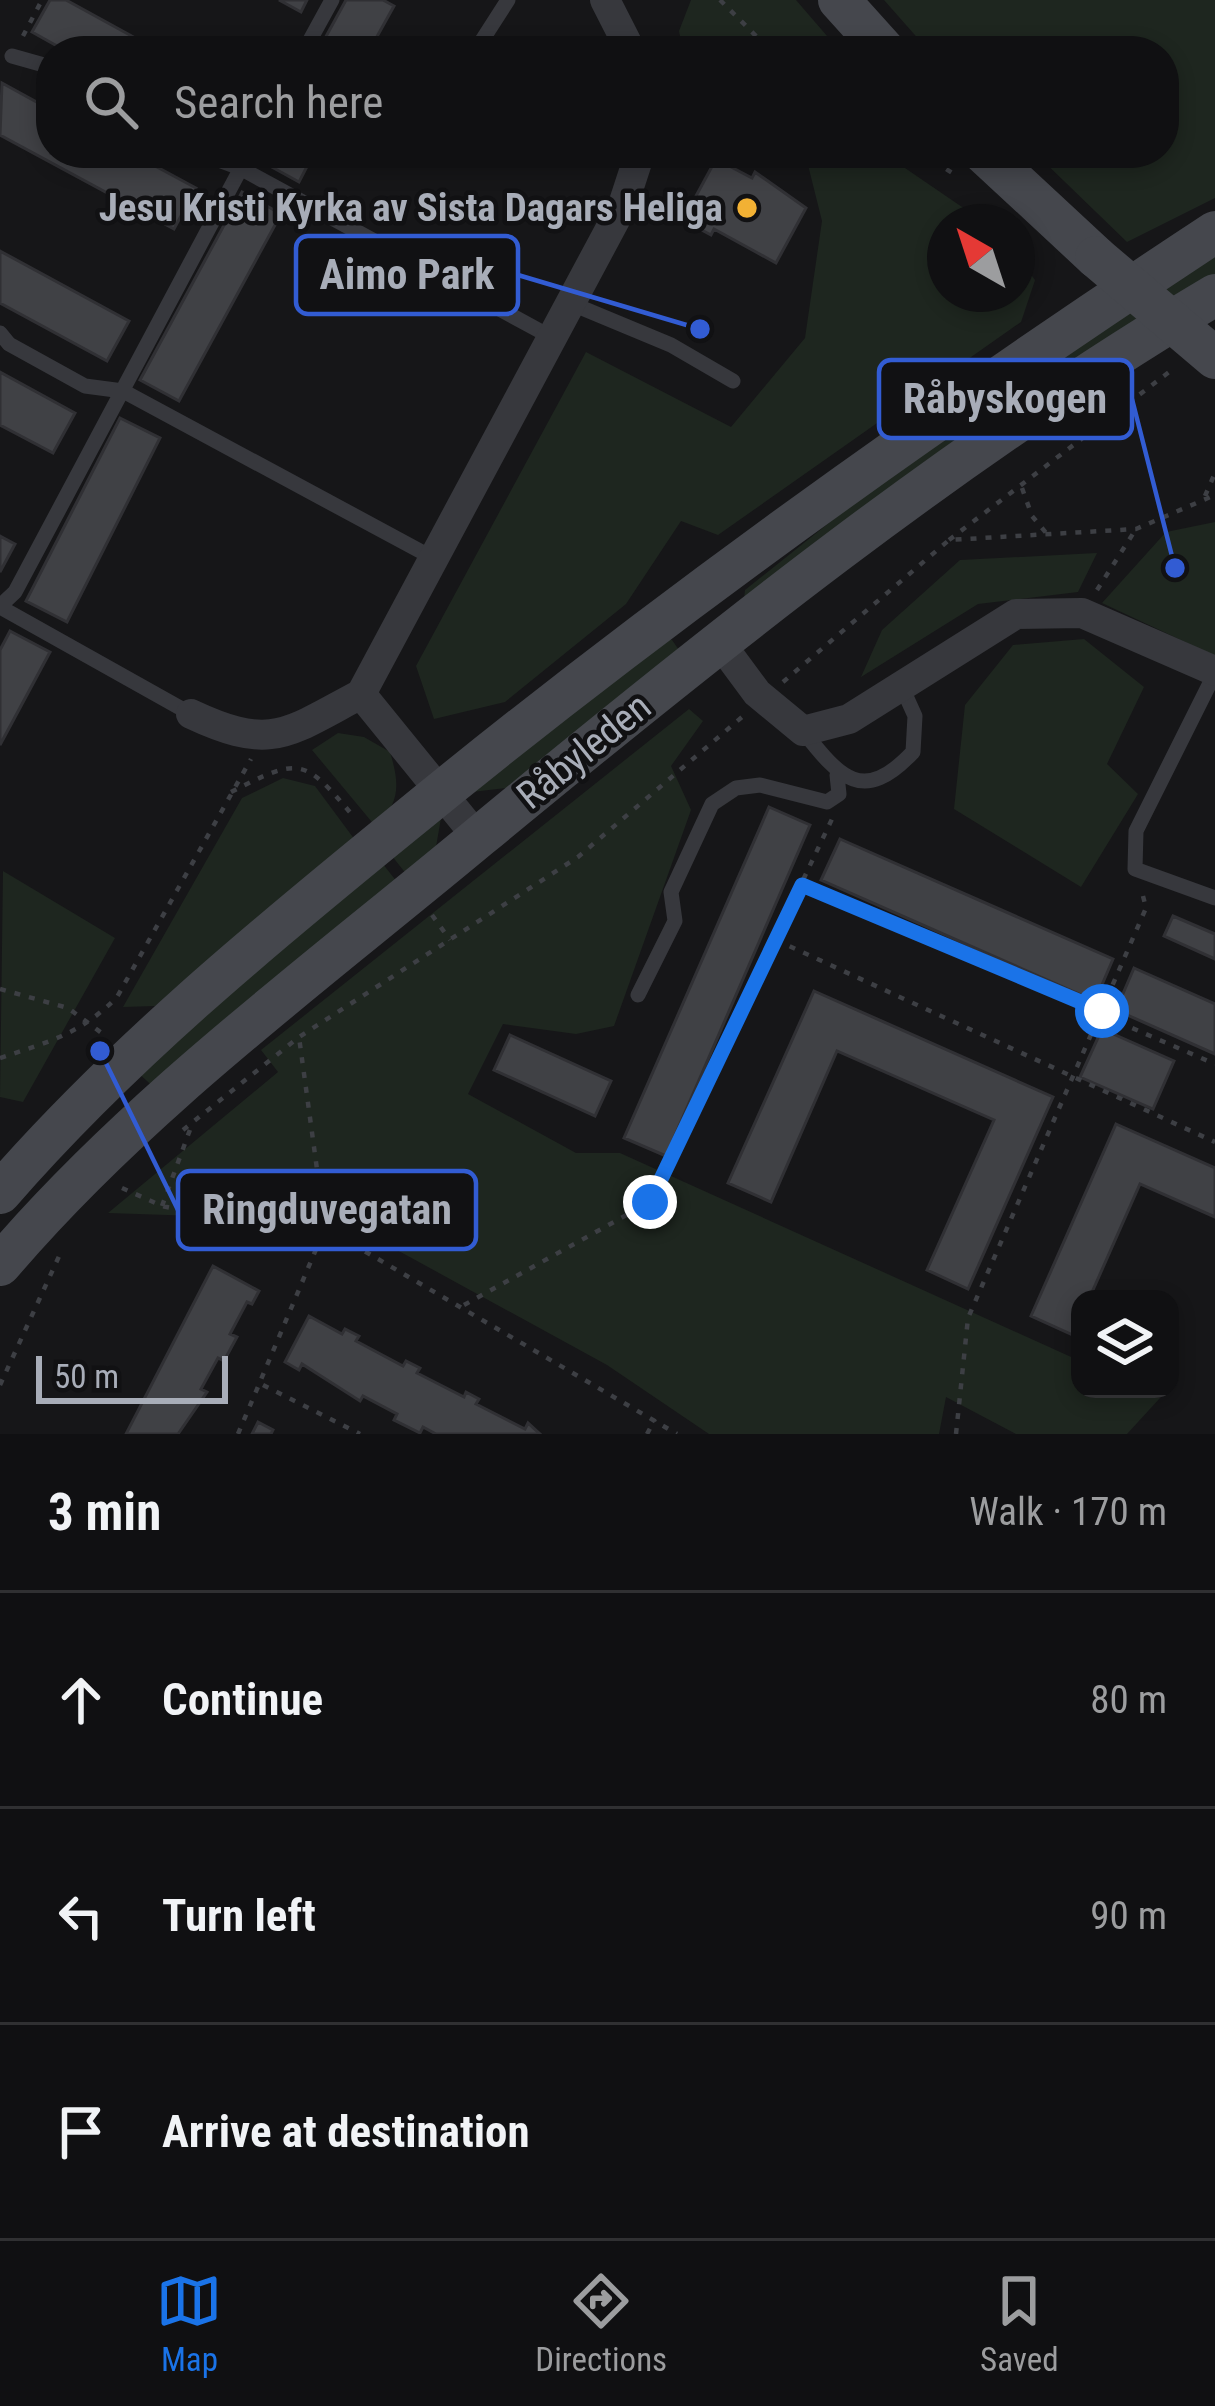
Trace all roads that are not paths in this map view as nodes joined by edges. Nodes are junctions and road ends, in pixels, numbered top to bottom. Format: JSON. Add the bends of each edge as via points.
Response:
{"nodes":[{"id":1,"x":332,"y":0,"type":"edge"},
{"id":2,"x":508,"y":0,"type":"edge"},
{"id":3,"x":605,"y":0,"type":"edge"},
{"id":4,"x":838,"y":0,"type":"edge"},
{"id":5,"x":312,"y":36,"type":"edge"},
{"id":6,"x":485,"y":36,"type":"edge"},
{"id":7,"x":623,"y":36,"type":"edge"},
{"id":8,"x":871,"y":36,"type":"edge"},
{"id":9,"x":12,"y":56,"type":"dead end"},
{"id":10,"x":36,"y":63,"type":"edge"},
{"id":11,"x":240,"y":168,"type":"edge"},
{"id":12,"x":256,"y":168,"type":"edge"},
{"id":13,"x":635,"y":168,"type":"edge"},
{"id":14,"x":1000,"y":168,"type":"edge"},
{"id":15,"x":1215,"y":232,"type":"edge"},
{"id":16,"x":1215,"y":295,"type":"edge"},
{"id":17,"x":570,"y":303,"type":"junction"},
{"id":18,"x":0,"y":333,"type":"edge"},
{"id":19,"x":551,"y":337,"type":"junction"},
{"id":20,"x":1197,"y":362,"type":"edge"},
{"id":21,"x":733,"y":381,"type":"dead end"},
{"id":22,"x":123,"y":392,"type":"junction"},
{"id":23,"x":433,"y":558,"type":"junction"},
{"id":24,"x":0,"y":606,"type":"edge"},
{"id":25,"x":720,"y":643,"type":"junction"},
{"id":26,"x":1215,"y":672,"type":"edge"},
{"id":27,"x":901,"y":685,"type":"junction"},
{"id":28,"x":361,"y":694,"type":"junction"},
{"id":29,"x":191,"y":714,"type":"joint"},
{"id":30,"x":803,"y":731,"type":"junction"},
{"id":31,"x":838,"y":776,"type":"junction"},
{"id":32,"x":442,"y":791,"type":"junction"},
{"id":33,"x":478,"y":838,"type":"junction"},
{"id":34,"x":1215,"y":898,"type":"edge"},
{"id":35,"x":638,"y":995,"type":"dead end"},
{"id":36,"x":0,"y":1193,"type":"edge"},
{"id":37,"x":0,"y":1265,"type":"edge"}],
"edges":[{"from":1,"to":5,"type":"lane"},
{"from":2,"to":6,"type":"lane"},
{"from":3,"to":7,"type":"street"},
{"from":4,"to":8,"type":"main road"},
{"from":9,"to":10,"type":"lane"},
{"from":11,"to":22,"type":"lane"},
{"from":12,"to":19,"type":"lane"},
{"from":13,"to":17,"type":"street"},
{"from":14,"to":20,"type":"main road","bridge":true},
{"from":15,"to":32,"type":"main road","name":"Råbyleden","via":[[939,414]]},
{"from":16,"to":25,"type":"main road","name":"Råbyleden","via":[[854,540]]},
{"from":17,"to":19,"type":"street"},
{"from":17,"to":21,"type":"lane"},
{"from":18,"to":22,"type":"lane","via":[[86,386]]},
{"from":19,"to":23,"type":"street"},
{"from":22,"to":23,"type":"lane"},
{"from":22,"to":24,"type":"lane","via":[[15,592]]},
{"from":23,"to":28,"type":"street"},
{"from":24,"to":29,"type":"lane"},
{"from":25,"to":30,"type":"street","via":[[764,699]]},
{"from":25,"to":33,"type":"main road","name":"Råbyleden"},
{"from":26,"to":27,"type":"street","via":[[1082,613],[1016,614]]},
{"from":26,"to":34,"type":"lane","via":[[1136,831],[1135,869]]},
{"from":27,"to":30,"type":"street","via":[[849,719]]},
{"from":27,"to":31,"type":"lane","via":[[915,716],[914,752],[894,772],[860,783]]},
{"from":28,"to":29,"type":"street","via":[[287,734],[236,735]]},
{"from":28,"to":32,"type":"street"},
{"from":30,"to":31,"type":"lane"},
{"from":31,"to":35,"type":"lane","via":[[839,794],[827,802],[760,785],[736,788],[712,804],[670,892],[675,921]]},
{"from":32,"to":33,"type":"street"},
{"from":32,"to":36,"type":"main road","name":"Råbyleden","via":[[161,1028]]},
{"from":33,"to":37,"type":"main road","name":"Råbyleden","via":[[70,1188]]}]}
